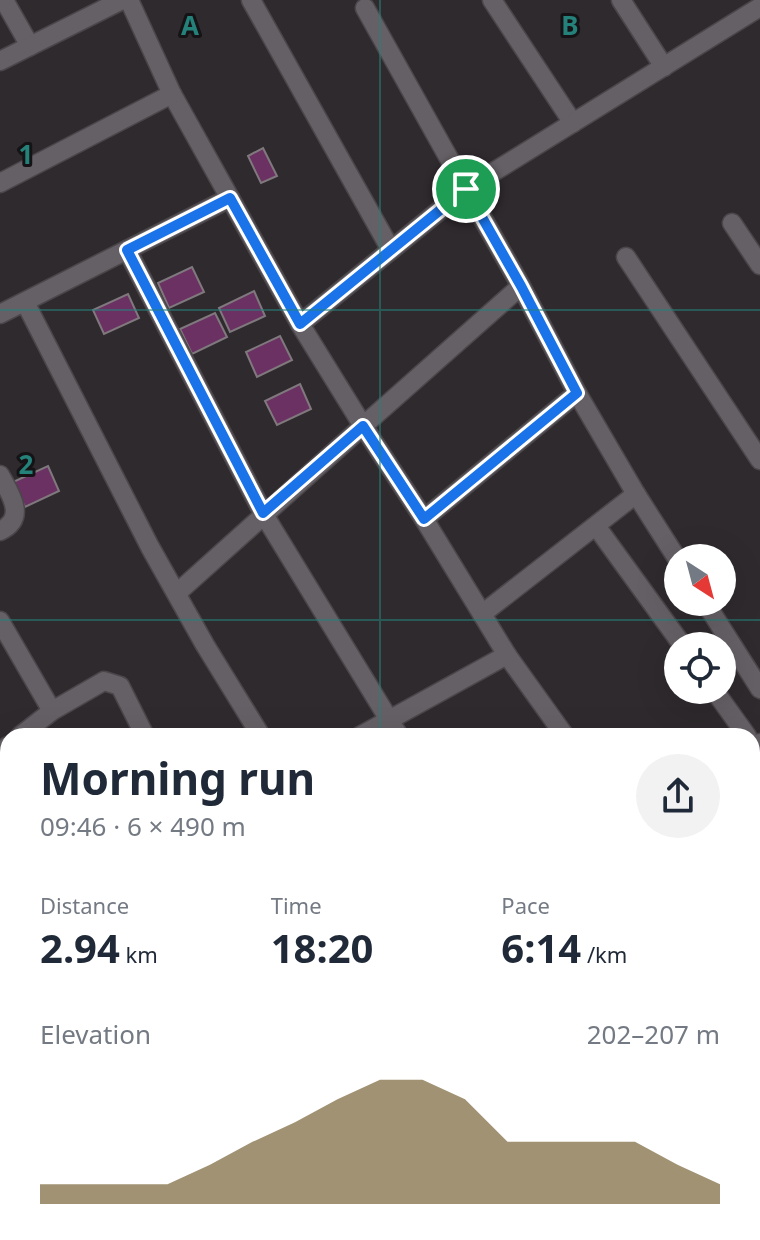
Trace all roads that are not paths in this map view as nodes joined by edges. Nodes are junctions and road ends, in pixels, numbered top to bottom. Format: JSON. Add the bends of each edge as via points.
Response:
{"nodes":[{"id":1,"x":4,"y":0,"type":"edge"},
{"id":2,"x":122,"y":0,"type":"edge"},
{"id":3,"x":129,"y":0,"type":"edge"},
{"id":4,"x":251,"y":0,"type":"edge"},
{"id":5,"x":492,"y":0,"type":"edge"},
{"id":6,"x":621,"y":0,"type":"edge"},
{"id":7,"x":368,"y":3,"type":"edge"},
{"id":8,"x":755,"y":5,"type":"edge"},
{"id":9,"x":30,"y":46,"type":"junction"},
{"id":10,"x":0,"y":61,"type":"edge"},
{"id":11,"x":664,"y":67,"type":"junction"},
{"id":12,"x":172,"y":94,"type":"junction"},
{"id":13,"x":573,"y":123,"type":"junction"},
{"id":14,"x":0,"y":183,"type":"edge"},
{"id":15,"x":466,"y":189,"type":"junction"},
{"id":16,"x":230,"y":198,"type":"junction"},
{"id":17,"x":732,"y":223,"type":"dead end"},
{"id":18,"x":127,"y":250,"type":"junction"},
{"id":19,"x":391,"y":250,"type":"junction"},
{"id":20,"x":626,"y":257,"type":"dead end"},
{"id":21,"x":760,"y":265,"type":"edge"},
{"id":22,"x":521,"y":286,"type":"junction"},
{"id":23,"x":25,"y":302,"type":"junction"},
{"id":24,"x":0,"y":314,"type":"edge"},
{"id":25,"x":300,"y":324,"type":"junction"},
{"id":26,"x":577,"y":393,"type":"junction"},
{"id":27,"x":363,"y":426,"type":"junction"},
{"id":28,"x":760,"y":460,"type":"edge"},
{"id":29,"x":0,"y":475,"type":"edge"},
{"id":30,"x":636,"y":494,"type":"junction"},
{"id":31,"x":263,"y":513,"type":"junction"},
{"id":32,"x":424,"y":519,"type":"junction"},
{"id":33,"x":596,"y":526,"type":"junction"},
{"id":34,"x":0,"y":531,"type":"edge"},
{"id":35,"x":668,"y":544,"type":"edge"},
{"id":36,"x":177,"y":593,"type":"junction"},
{"id":37,"x":482,"y":614,"type":"junction"},
{"id":38,"x":714,"y":616,"type":"edge"},
{"id":39,"x":0,"y":621,"type":"edge"},
{"id":40,"x":673,"y":632,"type":"edge"},
{"id":41,"x":8,"y":654,"type":"edge"},
{"id":42,"x":507,"y":655,"type":"junction"},
{"id":43,"x":760,"y":689,"type":"edge"},
{"id":44,"x":724,"y":704,"type":"edge"},
{"id":45,"x":52,"y":711,"type":"junction"},
{"id":46,"x":389,"y":719,"type":"junction"},
{"id":47,"x":30,"y":728,"type":"edge"},
{"id":48,"x":141,"y":728,"type":"edge"},
{"id":49,"x":256,"y":728,"type":"edge"},
{"id":50,"x":374,"y":728,"type":"edge"},
{"id":51,"x":394,"y":728,"type":"edge"},
{"id":52,"x":559,"y":728,"type":"edge"},
{"id":53,"x":742,"y":728,"type":"edge"}],
"edges":[{"from":1,"to":9,"type":"street"},
{"from":2,"to":9,"type":"street"},
{"from":3,"to":12,"type":"street"},
{"from":4,"to":19,"type":"street"},
{"from":5,"to":13,"type":"street"},
{"from":6,"to":11,"type":"street"},
{"from":7,"to":15,"type":"street"},
{"from":8,"to":11,"type":"street"},
{"from":9,"to":10,"type":"street"},
{"from":11,"to":13,"type":"street"},
{"from":12,"to":14,"type":"street"},
{"from":12,"to":16,"type":"street"},
{"from":13,"to":15,"type":"street"},
{"from":15,"to":19,"type":"street"},
{"from":15,"to":22,"type":"street"},
{"from":16,"to":18,"type":"street"},
{"from":16,"to":25,"type":"street"},
{"from":17,"to":21,"type":"street"},
{"from":18,"to":23,"type":"street"},
{"from":18,"to":31,"type":"street"},
{"from":19,"to":25,"type":"street"},
{"from":20,"to":28,"type":"street"},
{"from":22,"to":26,"type":"street"},
{"from":22,"to":27,"type":"street"},
{"from":23,"to":24,"type":"street"},
{"from":23,"to":36,"type":"street"},
{"from":25,"to":27,"type":"street"},
{"from":26,"to":30,"type":"street"},
{"from":26,"to":32,"type":"street"},
{"from":27,"to":31,"type":"street"},
{"from":27,"to":32,"type":"street"},
{"from":29,"to":34,"type":"street","via":[[16,516]]},
{"from":30,"to":33,"type":"street"},
{"from":30,"to":35,"type":"street"},
{"from":31,"to":36,"type":"street"},
{"from":31,"to":46,"type":"street"},
{"from":32,"to":37,"type":"street"},
{"from":33,"to":37,"type":"street"},
{"from":33,"to":40,"type":"street"},
{"from":36,"to":49,"type":"street"},
{"from":37,"to":42,"type":"street"},
{"from":38,"to":43,"type":"street"},
{"from":39,"to":41,"type":"street"},
{"from":41,"to":45,"type":"street"},
{"from":42,"to":46,"type":"street"},
{"from":42,"to":52,"type":"street"},
{"from":44,"to":53,"type":"street"},
{"from":45,"to":47,"type":"street"},
{"from":45,"to":48,"type":"street","via":[[104,681],[120,686]]},
{"from":46,"to":50,"type":"street"},
{"from":46,"to":51,"type":"street"}]}
